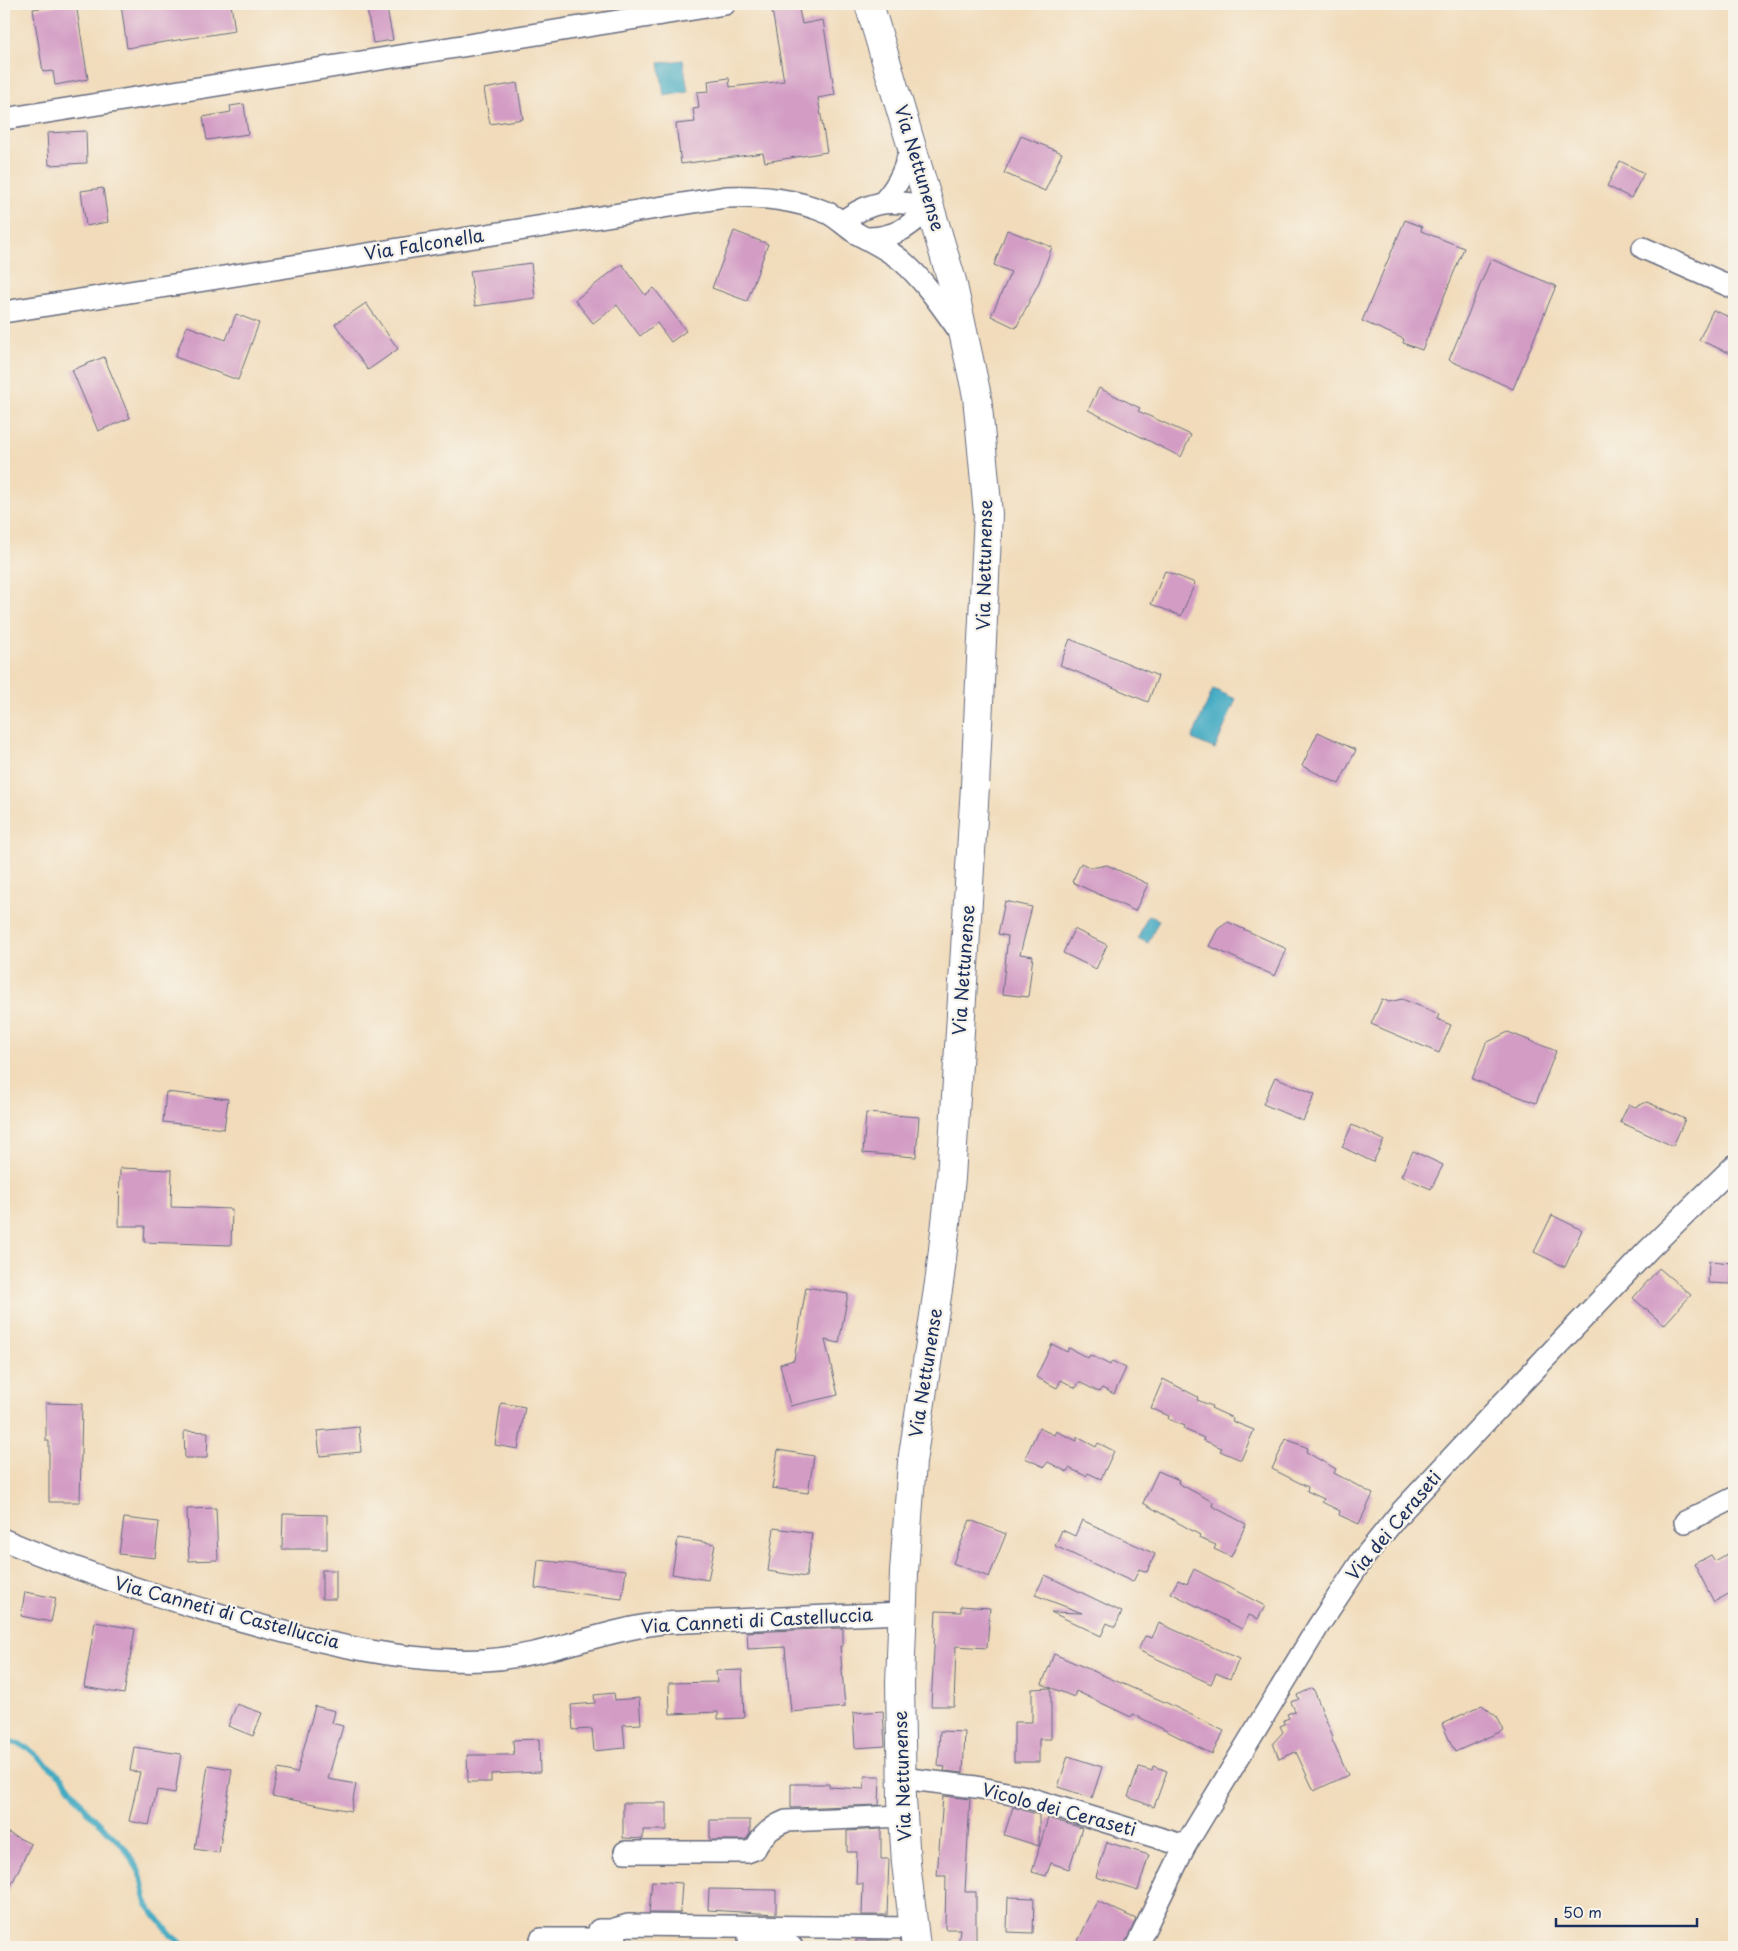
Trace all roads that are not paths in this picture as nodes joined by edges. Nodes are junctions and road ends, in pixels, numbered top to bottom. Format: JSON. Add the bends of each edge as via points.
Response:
{"nodes":[{"id":1,"x":726,"y":4,"type":"edge"},
{"id":2,"x":869,"y":4,"type":"edge"},
{"id":3,"x":4,"y":119,"type":"edge"},
{"id":4,"x":912,"y":143,"type":"junction"},
{"id":5,"x":883,"y":202,"type":"junction"},
{"id":6,"x":931,"y":207,"type":"junction"},
{"id":7,"x":842,"y":222,"type":"junction"},
{"id":8,"x":869,"y":238,"type":"junction"},
{"id":9,"x":1643,"y":248,"type":"dead end"},
{"id":10,"x":1734,"y":288,"type":"edge"},
{"id":11,"x":4,"y":312,"type":"edge"},
{"id":12,"x":966,"y":340,"type":"junction"},
{"id":13,"x":1734,"y":1166,"type":"edge"},
{"id":14,"x":1734,"y":1498,"type":"edge"},
{"id":15,"x":1685,"y":1522,"type":"dead end"},
{"id":16,"x":4,"y":1540,"type":"edge"},
{"id":17,"x":902,"y":1614,"type":"junction"},
{"id":18,"x":901,"y":1778,"type":"junction"},
{"id":19,"x":903,"y":1816,"type":"junction"},
{"id":20,"x":1186,"y":1846,"type":"junction"},
{"id":21,"x":624,"y":1852,"type":"dead end"},
{"id":22,"x":599,"y":1930,"type":"dead end"},
{"id":23,"x":914,"y":1938,"type":"edge"},
{"id":24,"x":541,"y":1939,"type":"dead end"},
{"id":25,"x":792,"y":1947,"type":"edge"},
{"id":26,"x":1136,"y":1947,"type":"edge"}],
"edges":[{"from":1,"to":3,"type":"street"},
{"from":2,"to":4,"type":"main road","name":"Via Nettunense"},
{"from":4,"to":5,"type":"street","via":[[904,171],[895,189]]},
{"from":4,"to":6,"type":"main road","name":"Via Nettunense"},
{"from":5,"to":6,"type":"street"},
{"from":5,"to":7,"type":"street","via":[[856,211]]},
{"from":6,"to":8,"type":"street","via":[[892,236]]},
{"from":6,"to":12,"type":"main road","name":"Via Nettunense"},
{"from":7,"to":8,"type":"street","name":"Via Falconella"},
{"from":7,"to":11,"type":"street","name":"Via Falconella","via":[[789,200],[760,196],[726,197]]},
{"from":8,"to":12,"type":"street","name":"Via Falconella","via":[[901,260],[922,281]]},
{"from":9,"to":10,"type":"street"},
{"from":12,"to":17,"type":"main road","name":"Via Nettunense","via":[[986,472],[987,566],[951,1178],[912,1462]]},
{"from":13,"to":20,"type":"street","name":"Via dei Ceraseti","via":[[1642,1256],[1387,1529],[1334,1601]]},
{"from":14,"to":15,"type":"street"},
{"from":16,"to":17,"type":"street","name":"Via Canneti di Castelluccia","via":[[103,1579],[273,1630],[313,1640],[433,1658],[470,1660],[516,1656],[662,1623]]},
{"from":17,"to":18,"type":"main road","name":"Via Nettunense"},
{"from":18,"to":19,"type":"main road","name":"Via Nettunense"},
{"from":18,"to":20,"type":"street","name":"Vicolo dei Ceraseti","via":[[1022,1796]]},
{"from":19,"to":21,"type":"street","via":[[786,1821],[773,1826],[755,1849],[747,1852]]},
{"from":19,"to":23,"type":"main road","name":"Via Nettunense"},
{"from":20,"to":26,"type":"street","name":"Via dei Ceraseti"},
{"from":22,"to":23,"type":"street","via":[[628,1925]]},
{"from":24,"to":25,"type":"street","via":[[607,1940],[634,1936],[772,1940]]}]}
